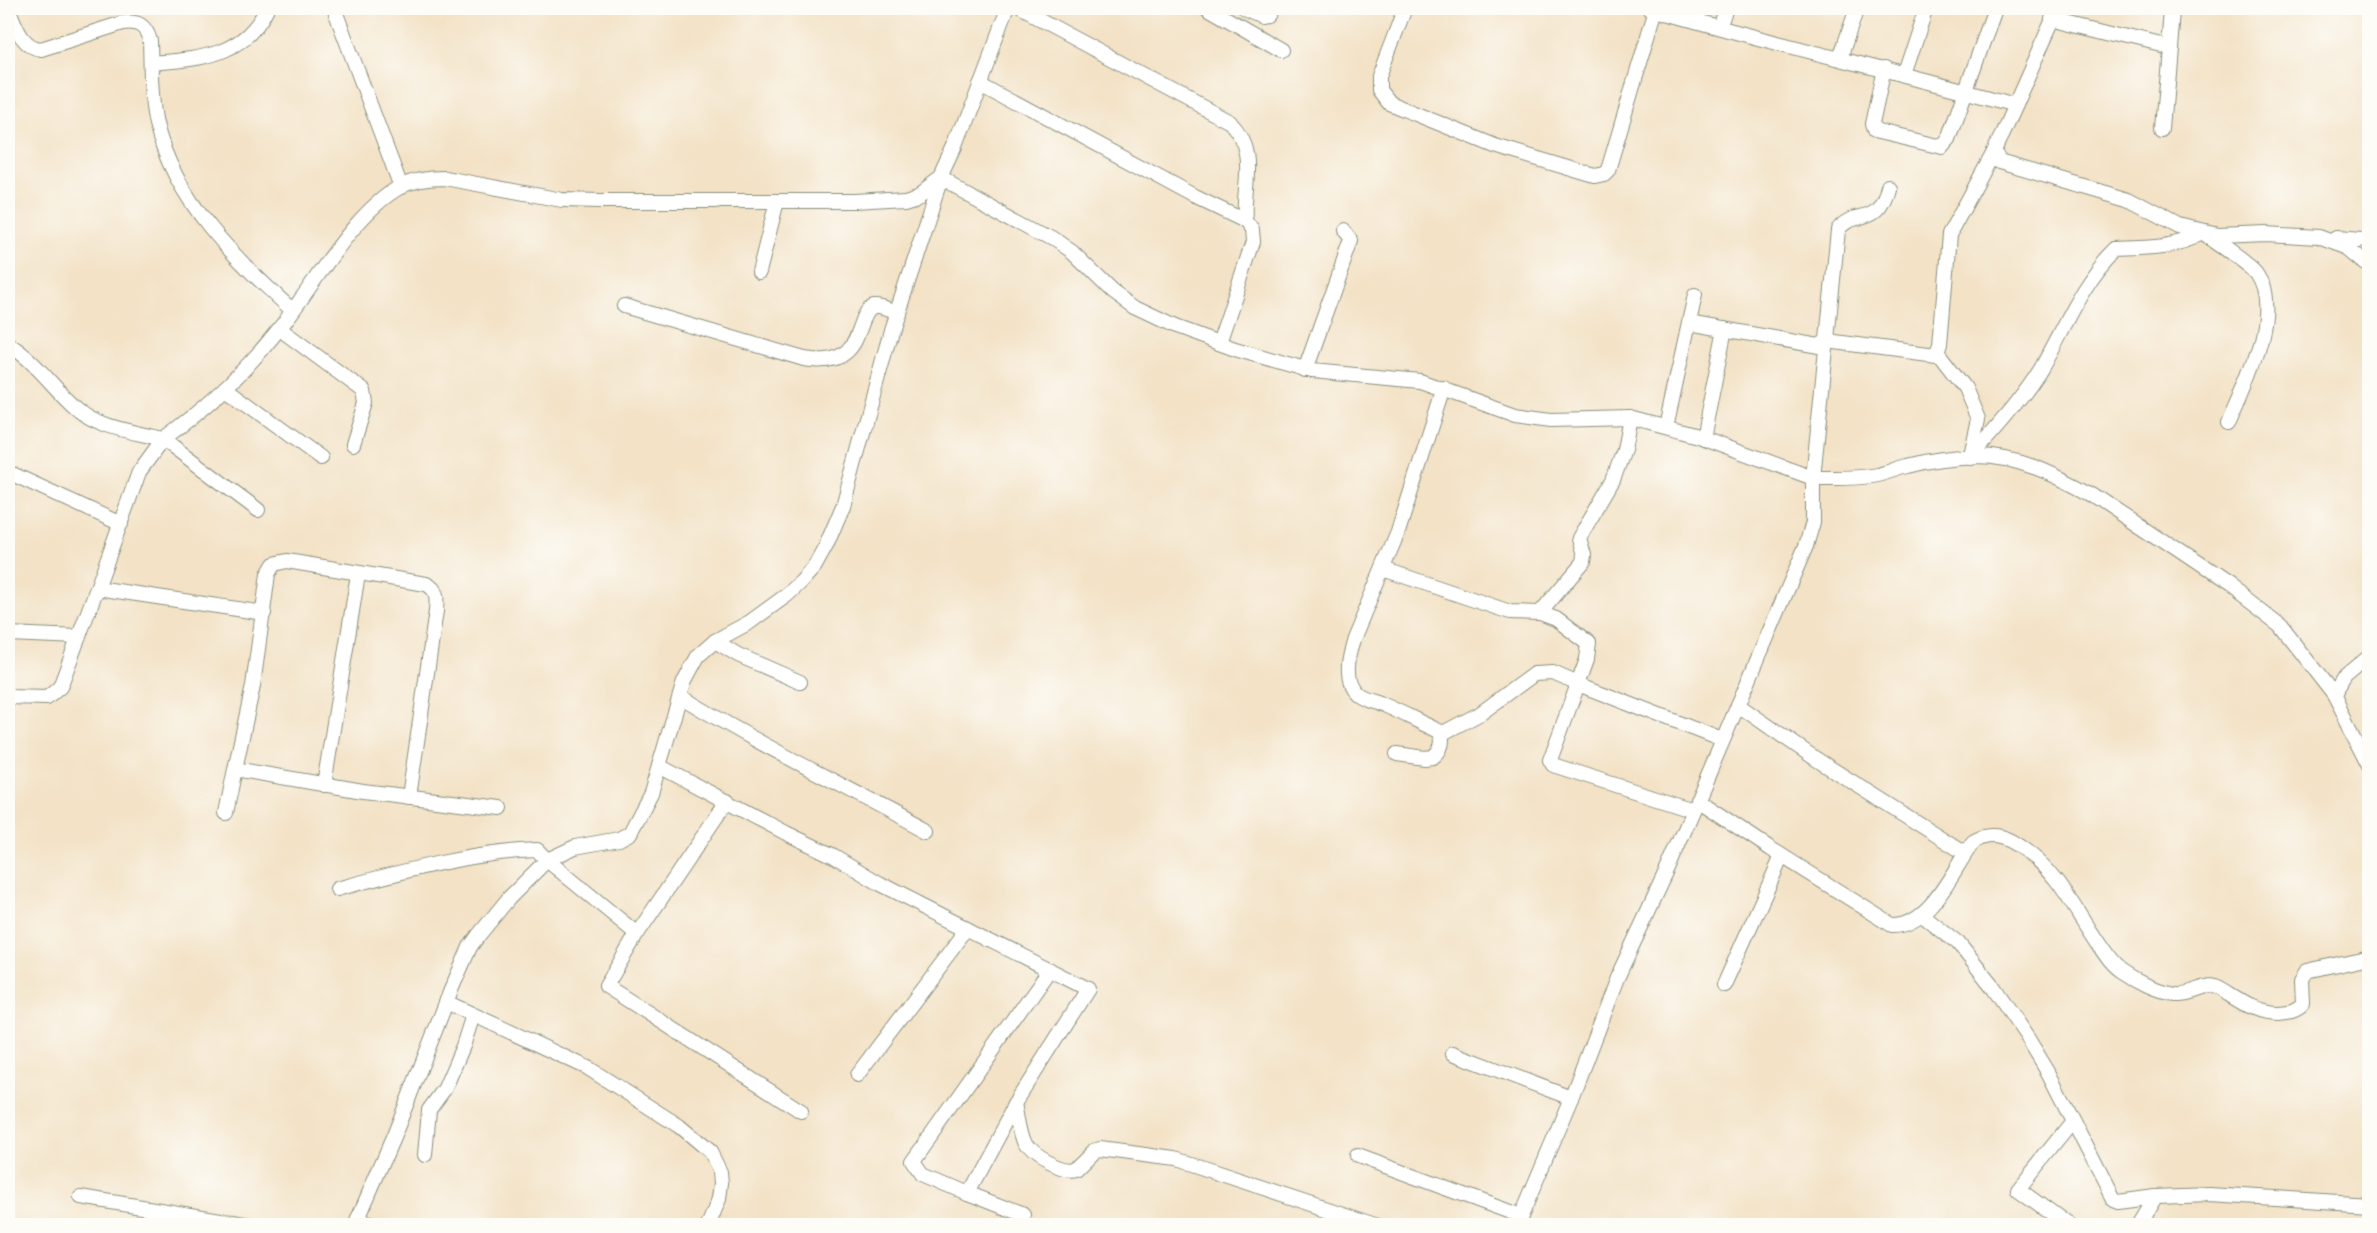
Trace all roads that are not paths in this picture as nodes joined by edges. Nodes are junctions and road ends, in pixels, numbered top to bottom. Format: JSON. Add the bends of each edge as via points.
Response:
{"nodes":[{"id":1,"x":8,"y":8,"type":"edge"},
{"id":2,"x":267,"y":8,"type":"edge"},
{"id":3,"x":334,"y":8,"type":"edge"},
{"id":4,"x":1008,"y":8,"type":"edge"},
{"id":5,"x":1017,"y":8,"type":"edge"},
{"id":6,"x":1208,"y":8,"type":"edge"},
{"id":7,"x":1244,"y":8,"type":"edge"},
{"id":8,"x":1271,"y":8,"type":"edge"},
{"id":9,"x":1405,"y":8,"type":"edge"},
{"id":10,"x":1653,"y":8,"type":"edge"},
{"id":11,"x":1726,"y":8,"type":"edge"},
{"id":12,"x":1857,"y":8,"type":"edge"},
{"id":13,"x":1926,"y":8,"type":"edge"},
{"id":14,"x":1995,"y":8,"type":"edge"},
{"id":15,"x":2172,"y":10,"type":"dead end"},
{"id":16,"x":2055,"y":13,"type":"edge"},
{"id":17,"x":1719,"y":27,"type":"junction"},
{"id":18,"x":12,"y":28,"type":"edge"},
{"id":19,"x":2169,"y":48,"type":"junction"},
{"id":20,"x":1281,"y":50,"type":"dead end"},
{"id":21,"x":1839,"y":58,"type":"junction"},
{"id":22,"x":151,"y":63,"type":"junction"},
{"id":23,"x":1884,"y":69,"type":"junction"},
{"id":24,"x":1904,"y":75,"type":"junction"},
{"id":25,"x":980,"y":81,"type":"junction"},
{"id":26,"x":1966,"y":91,"type":"junction"},
{"id":27,"x":2014,"y":105,"type":"junction"},
{"id":28,"x":2162,"y":128,"type":"dead end"},
{"id":29,"x":1994,"y":152,"type":"junction"},
{"id":30,"x":941,"y":177,"type":"junction"},
{"id":31,"x":1888,"y":186,"type":"dead end"},
{"id":32,"x":401,"y":187,"type":"junction"},
{"id":33,"x":777,"y":201,"type":"junction"},
{"id":34,"x":1245,"y":220,"type":"junction"},
{"id":35,"x":1343,"y":231,"type":"dead end"},
{"id":36,"x":2204,"y":233,"type":"junction"},
{"id":37,"x":2319,"y":237,"type":"junction"},
{"id":38,"x":2370,"y":238,"type":"edge"},
{"id":39,"x":2368,"y":264,"type":"edge"},
{"id":40,"x":759,"y":272,"type":"dead end"},
{"id":41,"x":1695,"y":295,"type":"dead end"},
{"id":42,"x":624,"y":306,"type":"dead end"},
{"id":43,"x":292,"y":310,"type":"junction"},
{"id":44,"x":897,"y":313,"type":"junction"},
{"id":45,"x":1689,"y":323,"type":"junction"},
{"id":46,"x":280,"y":329,"type":"junction"},
{"id":47,"x":1725,"y":329,"type":"junction"},
{"id":48,"x":1827,"y":342,"type":"junction"},
{"id":49,"x":1219,"y":343,"type":"junction"},
{"id":50,"x":8,"y":344,"type":"edge"},
{"id":51,"x":1938,"y":353,"type":"junction"},
{"id":52,"x":1305,"y":370,"type":"junction"},
{"id":53,"x":225,"y":388,"type":"junction"},
{"id":54,"x":1444,"y":388,"type":"junction"},
{"id":55,"x":1630,"y":418,"type":"junction"},
{"id":56,"x":2229,"y":422,"type":"dead end"},
{"id":57,"x":1666,"y":427,"type":"junction"},
{"id":58,"x":1703,"y":438,"type":"junction"},
{"id":59,"x":163,"y":439,"type":"junction"},
{"id":60,"x":353,"y":444,"type":"dead end"},
{"id":61,"x":1970,"y":457,"type":"junction"},
{"id":62,"x":321,"y":458,"type":"dead end"},
{"id":63,"x":8,"y":472,"type":"edge"},
{"id":64,"x":1813,"y":478,"type":"junction"},
{"id":65,"x":258,"y":510,"type":"dead end"},
{"id":66,"x":120,"y":524,"type":"junction"},
{"id":67,"x":1383,"y":569,"type":"junction"},
{"id":68,"x":358,"y":574,"type":"junction"},
{"id":69,"x":97,"y":588,"type":"junction"},
{"id":70,"x":264,"y":613,"type":"junction"},
{"id":71,"x":1540,"y":613,"type":"junction"},
{"id":72,"x":8,"y":634,"type":"edge"},
{"id":73,"x":80,"y":637,"type":"junction"},
{"id":74,"x":715,"y":641,"type":"junction"},
{"id":75,"x":2370,"y":656,"type":"edge"},
{"id":76,"x":800,"y":682,"type":"dead end"},
{"id":77,"x":1578,"y":684,"type":"junction"},
{"id":78,"x":2334,"y":695,"type":"junction"},
{"id":79,"x":680,"y":696,"type":"junction"},
{"id":80,"x":8,"y":697,"type":"edge"},
{"id":81,"x":1738,"y":705,"type":"junction"},
{"id":82,"x":1441,"y":734,"type":"junction"},
{"id":83,"x":1722,"y":740,"type":"junction"},
{"id":84,"x":1397,"y":754,"type":"dead end"},
{"id":85,"x":2370,"y":765,"type":"edge"},
{"id":86,"x":659,"y":766,"type":"junction"},
{"id":87,"x":235,"y":769,"type":"junction"},
{"id":88,"x":324,"y":785,"type":"junction"},
{"id":89,"x":409,"y":797,"type":"junction"},
{"id":90,"x":726,"y":801,"type":"junction"},
{"id":91,"x":1695,"y":805,"type":"junction"},
{"id":92,"x":501,"y":808,"type":"dead end"},
{"id":93,"x":226,"y":813,"type":"dead end"},
{"id":94,"x":928,"y":831,"type":"dead end"},
{"id":95,"x":1965,"y":853,"type":"junction"},
{"id":96,"x":1782,"y":856,"type":"junction"},
{"id":97,"x":547,"y":860,"type":"junction"},
{"id":98,"x":337,"y":890,"type":"dead end"},
{"id":99,"x":1922,"y":915,"type":"junction"},
{"id":100,"x":968,"y":928,"type":"junction"},
{"id":101,"x":637,"y":934,"type":"junction"},
{"id":102,"x":2370,"y":957,"type":"edge"},
{"id":103,"x":1050,"y":969,"type":"junction"},
{"id":104,"x":1724,"y":985,"type":"dead end"},
{"id":105,"x":446,"y":1002,"type":"junction"},
{"id":106,"x":473,"y":1015,"type":"junction"},
{"id":107,"x":1453,"y":1053,"type":"dead end"},
{"id":108,"x":857,"y":1075,"type":"dead end"},
{"id":109,"x":1571,"y":1098,"type":"junction"},
{"id":110,"x":1016,"y":1102,"type":"junction"},
{"id":111,"x":801,"y":1111,"type":"dead end"},
{"id":112,"x":2073,"y":1121,"type":"junction"},
{"id":113,"x":425,"y":1155,"type":"dead end"},
{"id":114,"x":1358,"y":1156,"type":"dead end"},
{"id":115,"x":966,"y":1193,"type":"junction"},
{"id":116,"x":2155,"y":1196,"type":"junction"},
{"id":117,"x":81,"y":1197,"type":"dead end"},
{"id":118,"x":2370,"y":1204,"type":"edge"},
{"id":119,"x":1023,"y":1215,"type":"dead end"},
{"id":120,"x":2370,"y":1217,"type":"edge"},
{"id":121,"x":1519,"y":1221,"type":"edge"},
{"id":122,"x":356,"y":1222,"type":"edge"},
{"id":123,"x":257,"y":1226,"type":"edge"},
{"id":124,"x":373,"y":1226,"type":"edge"},
{"id":125,"x":708,"y":1226,"type":"edge"},
{"id":126,"x":1378,"y":1226,"type":"edge"},
{"id":127,"x":2069,"y":1226,"type":"edge"},
{"id":128,"x":2137,"y":1226,"type":"edge"},
{"id":129,"x":2366,"y":1226,"type":"edge"}],
"edges":[{"from":1,"to":18,"type":"street"},
{"from":2,"to":22,"type":"street","via":[[259,24],[232,48],[200,58]]},
{"from":3,"to":32,"type":"street"},
{"from":4,"to":25,"type":"street"},
{"from":5,"to":34,"type":"street","via":[[1230,122],[1240,135],[1249,162]]},
{"from":6,"to":20,"type":"street"},
{"from":7,"to":8,"type":"street","via":[[1262,16]]},
{"from":9,"to":10,"type":"street","via":[[1379,76],[1379,90],[1389,103],[1495,146],[1595,176],[1608,170]]},
{"from":10,"to":17,"type":"street"},
{"from":11,"to":17,"type":"street"},
{"from":12,"to":21,"type":"street"},
{"from":13,"to":24,"type":"street"},
{"from":14,"to":26,"type":"street"},
{"from":15,"to":19,"type":"street"},
{"from":16,"to":19,"type":"street"},
{"from":16,"to":27,"type":"street"},
{"from":17,"to":21,"type":"street"},
{"from":18,"to":22,"type":"street","via":[[27,45],[41,49],[133,22],[147,32]]},
{"from":19,"to":28,"type":"street"},
{"from":21,"to":23,"type":"street"},
{"from":22,"to":43,"type":"street","via":[[161,142],[192,203],[226,248]]},
{"from":23,"to":24,"type":"street"},
{"from":23,"to":26,"type":"street","via":[[1872,126],[1878,134],[1942,147],[1949,139]]},
{"from":24,"to":26,"type":"street"},
{"from":25,"to":30,"type":"street"},
{"from":25,"to":34,"type":"street"},
{"from":26,"to":27,"type":"street"},
{"from":27,"to":29,"type":"street"},
{"from":29,"to":36,"type":"street","via":[[1999,162],[2129,200],[2180,226]]},
{"from":29,"to":51,"type":"street","via":[[1949,234]]},
{"from":30,"to":33,"type":"street","via":[[930,188],[906,198]]},
{"from":30,"to":44,"type":"street"},
{"from":30,"to":49,"type":"street","via":[[1052,238],[1135,308]]},
{"from":31,"to":48,"type":"street","via":[[1878,210],[1838,231]]},
{"from":32,"to":33,"type":"street","via":[[428,178],[445,178],[562,200]]},
{"from":32,"to":43,"type":"street","via":[[373,209],[344,241]]},
{"from":33,"to":40,"type":"street"},
{"from":34,"to":49,"type":"street","via":[[1253,242]]},
{"from":35,"to":52,"type":"street","via":[[1351,242]]},
{"from":36,"to":37,"type":"street"},
{"from":36,"to":56,"type":"street","via":[[2256,272],[2265,295],[2264,332]]},
{"from":36,"to":61,"type":"street","via":[[2164,247],[2116,249],[2100,264],[2041,369]]},
{"from":37,"to":38,"type":"street"},
{"from":37,"to":39,"type":"street","via":[[2349,248]]},
{"from":41,"to":45,"type":"street"},
{"from":42,"to":44,"type":"street","via":[[820,362],[848,350],[872,309]]},
{"from":43,"to":46,"type":"street"},
{"from":44,"to":74,"type":"street","via":[[843,506],[815,566],[769,609]]},
{"from":45,"to":47,"type":"street"},
{"from":45,"to":57,"type":"street"},
{"from":46,"to":53,"type":"street"},
{"from":46,"to":60,"type":"street","via":[[364,391],[366,403]]},
{"from":47,"to":48,"type":"street","via":[[1819,345]]},
{"from":47,"to":58,"type":"street"},
{"from":48,"to":51,"type":"street","via":[[1933,356]]},
{"from":48,"to":64,"type":"street"},
{"from":49,"to":52,"type":"street"},
{"from":50,"to":59,"type":"street","via":[[89,417]]},
{"from":51,"to":61,"type":"street","via":[[1965,388],[1978,419]]},
{"from":52,"to":54,"type":"street","via":[[1419,381]]},
{"from":53,"to":59,"type":"street"},
{"from":53,"to":62,"type":"street"},
{"from":54,"to":55,"type":"street","via":[[1515,415],[1551,420]]},
{"from":54,"to":67,"type":"street"},
{"from":55,"to":57,"type":"street"},
{"from":55,"to":71,"type":"street","via":[[1614,480],[1580,538],[1583,562]]},
{"from":57,"to":58,"type":"street"},
{"from":58,"to":64,"type":"street"},
{"from":59,"to":65,"type":"street"},
{"from":59,"to":66,"type":"street","via":[[139,472]]},
{"from":61,"to":64,"type":"street","via":[[1851,478]]},
{"from":61,"to":78,"type":"street","via":[[2011,460],[2044,470],[2102,501],[2280,626]]},
{"from":63,"to":66,"type":"street"},
{"from":64,"to":81,"type":"street","via":[[1809,538]]},
{"from":66,"to":69,"type":"street"},
{"from":67,"to":71,"type":"street","via":[[1510,612]]},
{"from":67,"to":82,"type":"street","via":[[1353,639],[1348,680],[1360,696]]},
{"from":68,"to":70,"type":"street","via":[[287,561],[274,564],[268,574]]},
{"from":68,"to":88,"type":"street"},
{"from":68,"to":89,"type":"street","via":[[426,584],[432,586],[437,598]]},
{"from":69,"to":70,"type":"street"},
{"from":69,"to":73,"type":"street"},
{"from":70,"to":87,"type":"street"},
{"from":71,"to":77,"type":"street","via":[[1556,619],[1589,644]]},
{"from":72,"to":73,"type":"street"},
{"from":73,"to":80,"type":"street","via":[[54,693],[37,699]]},
{"from":74,"to":76,"type":"street"},
{"from":74,"to":79,"type":"street","via":[[698,656]]},
{"from":75,"to":78,"type":"street","via":[[2353,668]]},
{"from":77,"to":82,"type":"street","via":[[1553,673],[1534,674],[1481,713]]},
{"from":77,"to":83,"type":"street"},
{"from":77,"to":91,"type":"street","via":[[1550,760],[1553,765]]},
{"from":78,"to":85,"type":"street"},
{"from":79,"to":86,"type":"street"},
{"from":79,"to":94,"type":"street","via":[[783,756]]},
{"from":81,"to":83,"type":"street"},
{"from":81,"to":95,"type":"street"},
{"from":82,"to":84,"type":"street","via":[[1441,749],[1434,757]]},
{"from":83,"to":91,"type":"street"},
{"from":86,"to":90,"type":"street"},
{"from":86,"to":97,"type":"street","via":[[651,793],[630,833],[619,840],[575,847]]},
{"from":87,"to":88,"type":"street"},
{"from":87,"to":93,"type":"street"},
{"from":88,"to":89,"type":"street"},
{"from":89,"to":92,"type":"street"},
{"from":90,"to":100,"type":"street"},
{"from":90,"to":101,"type":"street"},
{"from":91,"to":96,"type":"street"},
{"from":91,"to":109,"type":"street","via":[[1617,978]]},
{"from":95,"to":99,"type":"street"},
{"from":95,"to":102,"type":"street","via":[[1978,839],[2003,836],[2012,840],[2051,871],[2119,970],[2168,993],[2214,987],[2254,1010],[2290,1012],[2303,1004],[2302,978],[2307,971]]},
{"from":96,"to":99,"type":"street","via":[[1892,925],[1903,926]]},
{"from":96,"to":104,"type":"street"},
{"from":97,"to":98,"type":"street","via":[[537,850],[513,851],[434,864]]},
{"from":97,"to":101,"type":"street"},
{"from":97,"to":105,"type":"street","via":[[509,898],[470,947]]},
{"from":99,"to":112,"type":"street","via":[[1958,943],[1992,986],[2028,1039]]},
{"from":100,"to":103,"type":"street"},
{"from":100,"to":108,"type":"street"},
{"from":101,"to":111,"type":"street","via":[[606,986]]},
{"from":103,"to":110,"type":"street","via":[[1088,989]]},
{"from":103,"to":115,"type":"street","via":[[914,1161],[923,1174]]},
{"from":105,"to":106,"type":"street"},
{"from":105,"to":122,"type":"street"},
{"from":106,"to":113,"type":"street","via":[[445,1088],[429,1110]]},
{"from":106,"to":125,"type":"street","via":[[588,1068],[679,1126],[710,1152],[721,1183]]},
{"from":107,"to":109,"type":"street"},
{"from":109,"to":121,"type":"street"},
{"from":110,"to":115,"type":"street"},
{"from":110,"to":126,"type":"street","via":[[1027,1145],[1065,1170],[1076,1169],[1100,1149],[1176,1159]]},
{"from":112,"to":116,"type":"street","via":[[2113,1198],[2118,1201]]},
{"from":112,"to":127,"type":"street","via":[[2018,1189]]},
{"from":114,"to":121,"type":"street"},
{"from":115,"to":119,"type":"street"},
{"from":116,"to":118,"type":"street","via":[[2210,1194]]},
{"from":116,"to":128,"type":"street"},
{"from":117,"to":123,"type":"street"},
{"from":120,"to":129,"type":"street"},
{"from":122,"to":124,"type":"street"}]}
